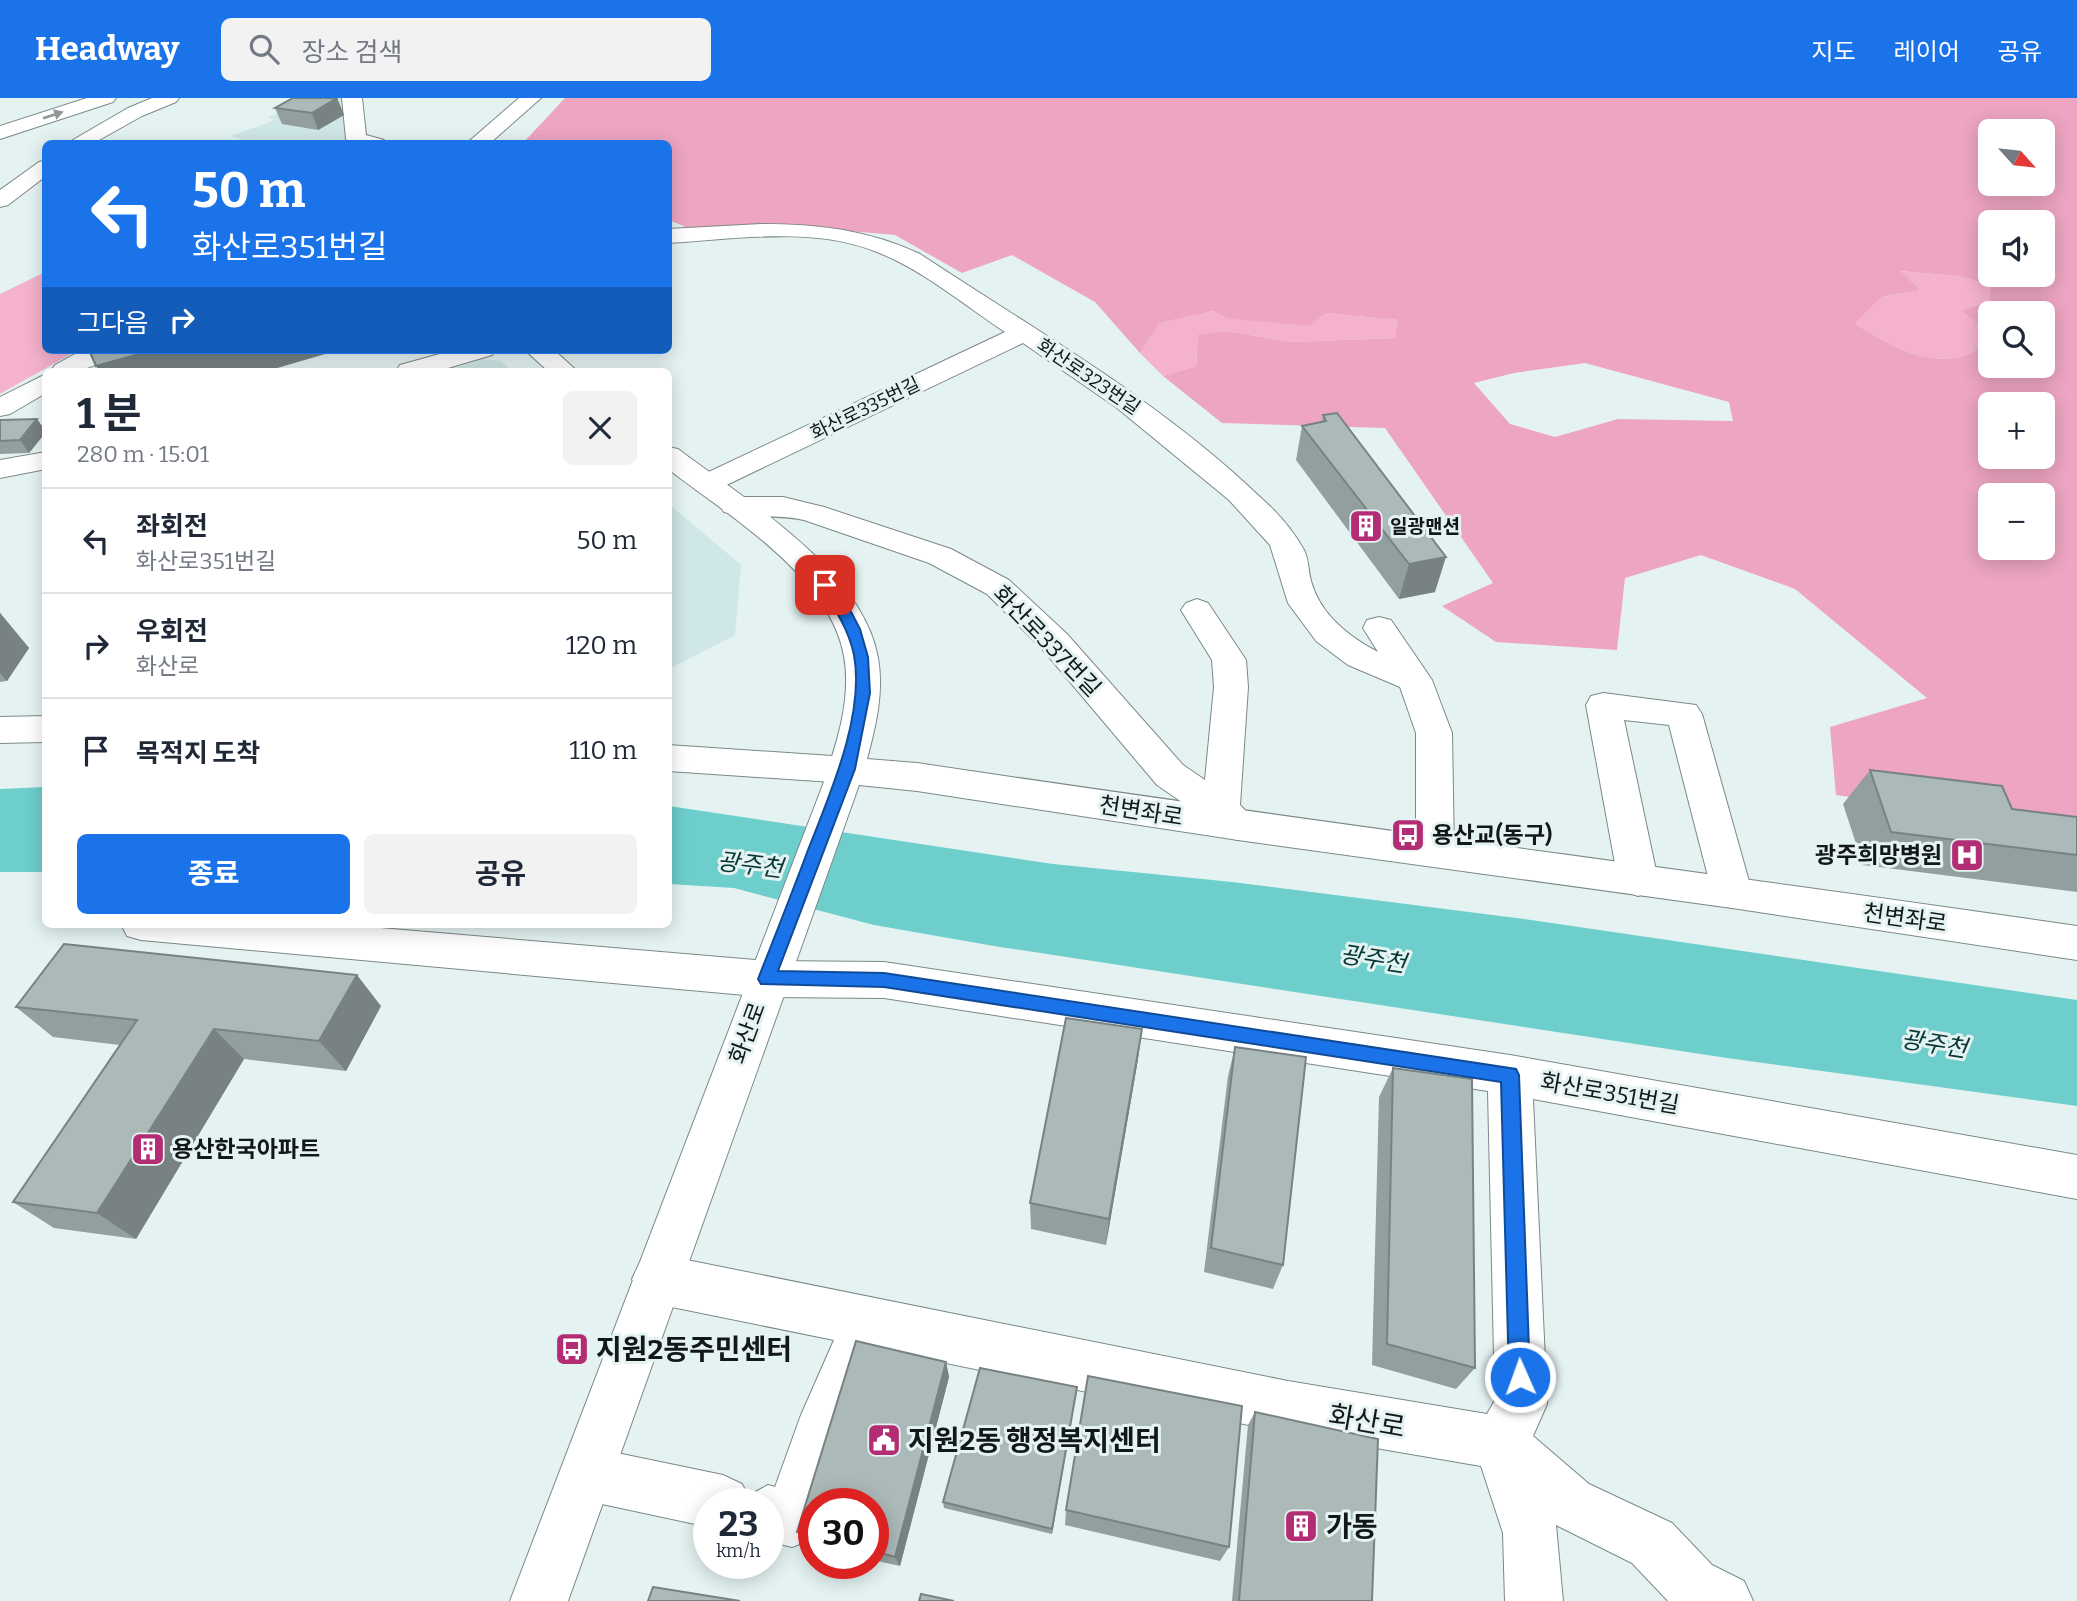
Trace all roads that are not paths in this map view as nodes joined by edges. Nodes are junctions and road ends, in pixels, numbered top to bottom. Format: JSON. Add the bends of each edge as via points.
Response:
{"nodes":[{"id":1,"x":51,"y":98,"type":"edge"},
{"id":2,"x":106,"y":98,"type":"edge"},
{"id":3,"x":169,"y":98,"type":"edge"},
{"id":4,"x":352,"y":98,"type":"edge"},
{"id":5,"x":530,"y":98,"type":"edge"},
{"id":6,"x":0,"y":114,"type":"edge"},
{"id":7,"x":0,"y":132,"type":"edge"},
{"id":8,"x":83,"y":140,"type":"edge"},
{"id":9,"x":360,"y":140,"type":"edge"},
{"id":10,"x":481,"y":140,"type":"edge"},
{"id":11,"x":42,"y":169,"type":"edge"},
{"id":12,"x":0,"y":200,"type":"edge"},
{"id":13,"x":672,"y":236,"type":"edge"},
{"id":14,"x":1024,"y":332,"type":"junction"},
{"id":15,"x":94,"y":354,"type":"edge"},
{"id":16,"x":469,"y":354,"type":"edge"},
{"id":17,"x":543,"y":354,"type":"edge"},
{"id":18,"x":69,"y":368,"type":"edge"},
{"id":19,"x":420,"y":368,"type":"edge"},
{"id":20,"x":560,"y":368,"type":"edge"},
{"id":21,"x":42,"y":384,"type":"edge"},
{"id":22,"x":0,"y":408,"type":"edge"},
{"id":23,"x":672,"y":458,"type":"edge"},
{"id":24,"x":42,"y":461,"type":"edge"},
{"id":25,"x":0,"y":469,"type":"edge"},
{"id":26,"x":706,"y":484,"type":"junction"},
{"id":27,"x":735,"y":506,"type":"junction"},
{"id":28,"x":1198,"y":610,"type":"dead end"},
{"id":29,"x":1379,"y":628,"type":"dead end"},
{"id":30,"x":1415,"y":680,"type":"junction"},
{"id":31,"x":42,"y":729,"type":"edge"},
{"id":32,"x":0,"y":730,"type":"edge"},
{"id":33,"x":672,"y":759,"type":"edge"},
{"id":34,"x":841,"y":785,"type":"junction"},
{"id":35,"x":1230,"y":818,"type":"junction"},
{"id":36,"x":1435,"y":852,"type":"junction"},
{"id":37,"x":1638,"y":880,"type":"junction"},
{"id":38,"x":1732,"y":892,"type":"junction"},
{"id":39,"x":187,"y":928,"type":"edge"},
{"id":40,"x":2077,"y":943,"type":"edge"},
{"id":41,"x":767,"y":979,"type":"junction"},
{"id":42,"x":1510,"y":1075,"type":"junction"},
{"id":43,"x":2077,"y":1178,"type":"edge"},
{"id":44,"x":657,"y":1279,"type":"junction"},
{"id":45,"x":869,"y":1321,"type":"junction"},
{"id":46,"x":1500,"y":1443,"type":"junction"},
{"id":47,"x":588,"y":1474,"type":"junction"},
{"id":48,"x":693,"y":1497,"type":"edge"},
{"id":49,"x":784,"y":1517,"type":"edge"},
{"id":50,"x":539,"y":1601,"type":"edge"},
{"id":51,"x":1534,"y":1601,"type":"edge"},
{"id":52,"x":1724,"y":1601,"type":"edge"}],
"edges":[{"from":1,"to":6,"type":"main road"},
{"from":7,"to":2,"type":"main road","one_way":true},
{"from":3,"to":8,"type":"main road"},
{"from":4,"to":9,"type":"main road","via":[[356,139]]},
{"from":5,"to":10,"type":"main road"},
{"from":11,"to":12,"type":"main road"},
{"from":13,"to":14,"type":"main road","name":"화산로323번길","via":[[784,232],[864,237],[903,254]]},
{"from":14,"to":26,"type":"main road","name":"화산로335번길"},
{"from":14,"to":30,"type":"main road","name":"화산로323번길","via":[[1160,425],[1234,488],[1290,553],[1308,613],[1323,629],[1357,656]]},
{"from":15,"to":18,"type":"main road"},
{"from":16,"to":19,"type":"main road"},
{"from":17,"to":20,"type":"main road"},
{"from":21,"to":22,"type":"main road"},
{"from":23,"to":26,"type":"main road","name":"화산로"},
{"from":24,"to":25,"type":"main road"},
{"from":26,"to":27,"type":"main road","name":"화산로"},
{"from":27,"to":34,"type":"main road","name":"화산로","via":[[825,585],[842,605],[853,629],[861,657],[863,693]]},
{"from":27,"to":35,"type":"main road","name":"화산로337번길","via":[[783,506],[813,513],[940,556],[998,587],[1055,642],[1170,775]]},
{"from":28,"to":35,"type":"main road","via":[[1228,660]]},
{"from":29,"to":30,"type":"main road"},
{"from":30,"to":36,"type":"main road","via":[[1434,733]]},
{"from":31,"to":32,"type":"main road"},
{"from":33,"to":34,"type":"main road","name":"천변좌로"},
{"from":34,"to":35,"type":"main road","name":"천변좌로","via":[[917,777]]},
{"from":34,"to":41,"type":"main road","name":"화산로"},
{"from":35,"to":36,"type":"main road","name":"천변좌로"},
{"from":36,"to":37,"type":"main road","name":"천변좌로"},
{"from":37,"to":38,"type":"main road","name":"천변좌로"},
{"from":37,"to":38,"type":"main road","via":[[1603,705],[1684,714]]},
{"from":38,"to":40,"type":"main road","name":"천변좌로"},
{"from":39,"to":41,"type":"main road","name":"화산로351번길"},
{"from":41,"to":42,"type":"main road","name":"화산로351번길","via":[[884,980]]},
{"from":41,"to":44,"type":"main road","name":"화산로"},
{"from":42,"to":43,"type":"main road","name":"화산로351번길"},
{"from":42,"to":46,"type":"main road","via":[[1521,1404]]},
{"from":44,"to":45,"type":"main road","name":"화산로"},
{"from":44,"to":47,"type":"main road","name":"화산로"},
{"from":45,"to":46,"type":"main road","name":"화산로","via":[[1288,1408]]},
{"from":45,"to":49,"type":"main road","via":[[827,1415],[792,1519]]},
{"from":46,"to":51,"type":"main road","via":[[1531,1533]]},
{"from":46,"to":52,"type":"main road","via":[[1570,1503],[1652,1542],[1692,1584]]},
{"from":47,"to":48,"type":"main road"},
{"from":47,"to":50,"type":"main road","name":"화산로"}]}
